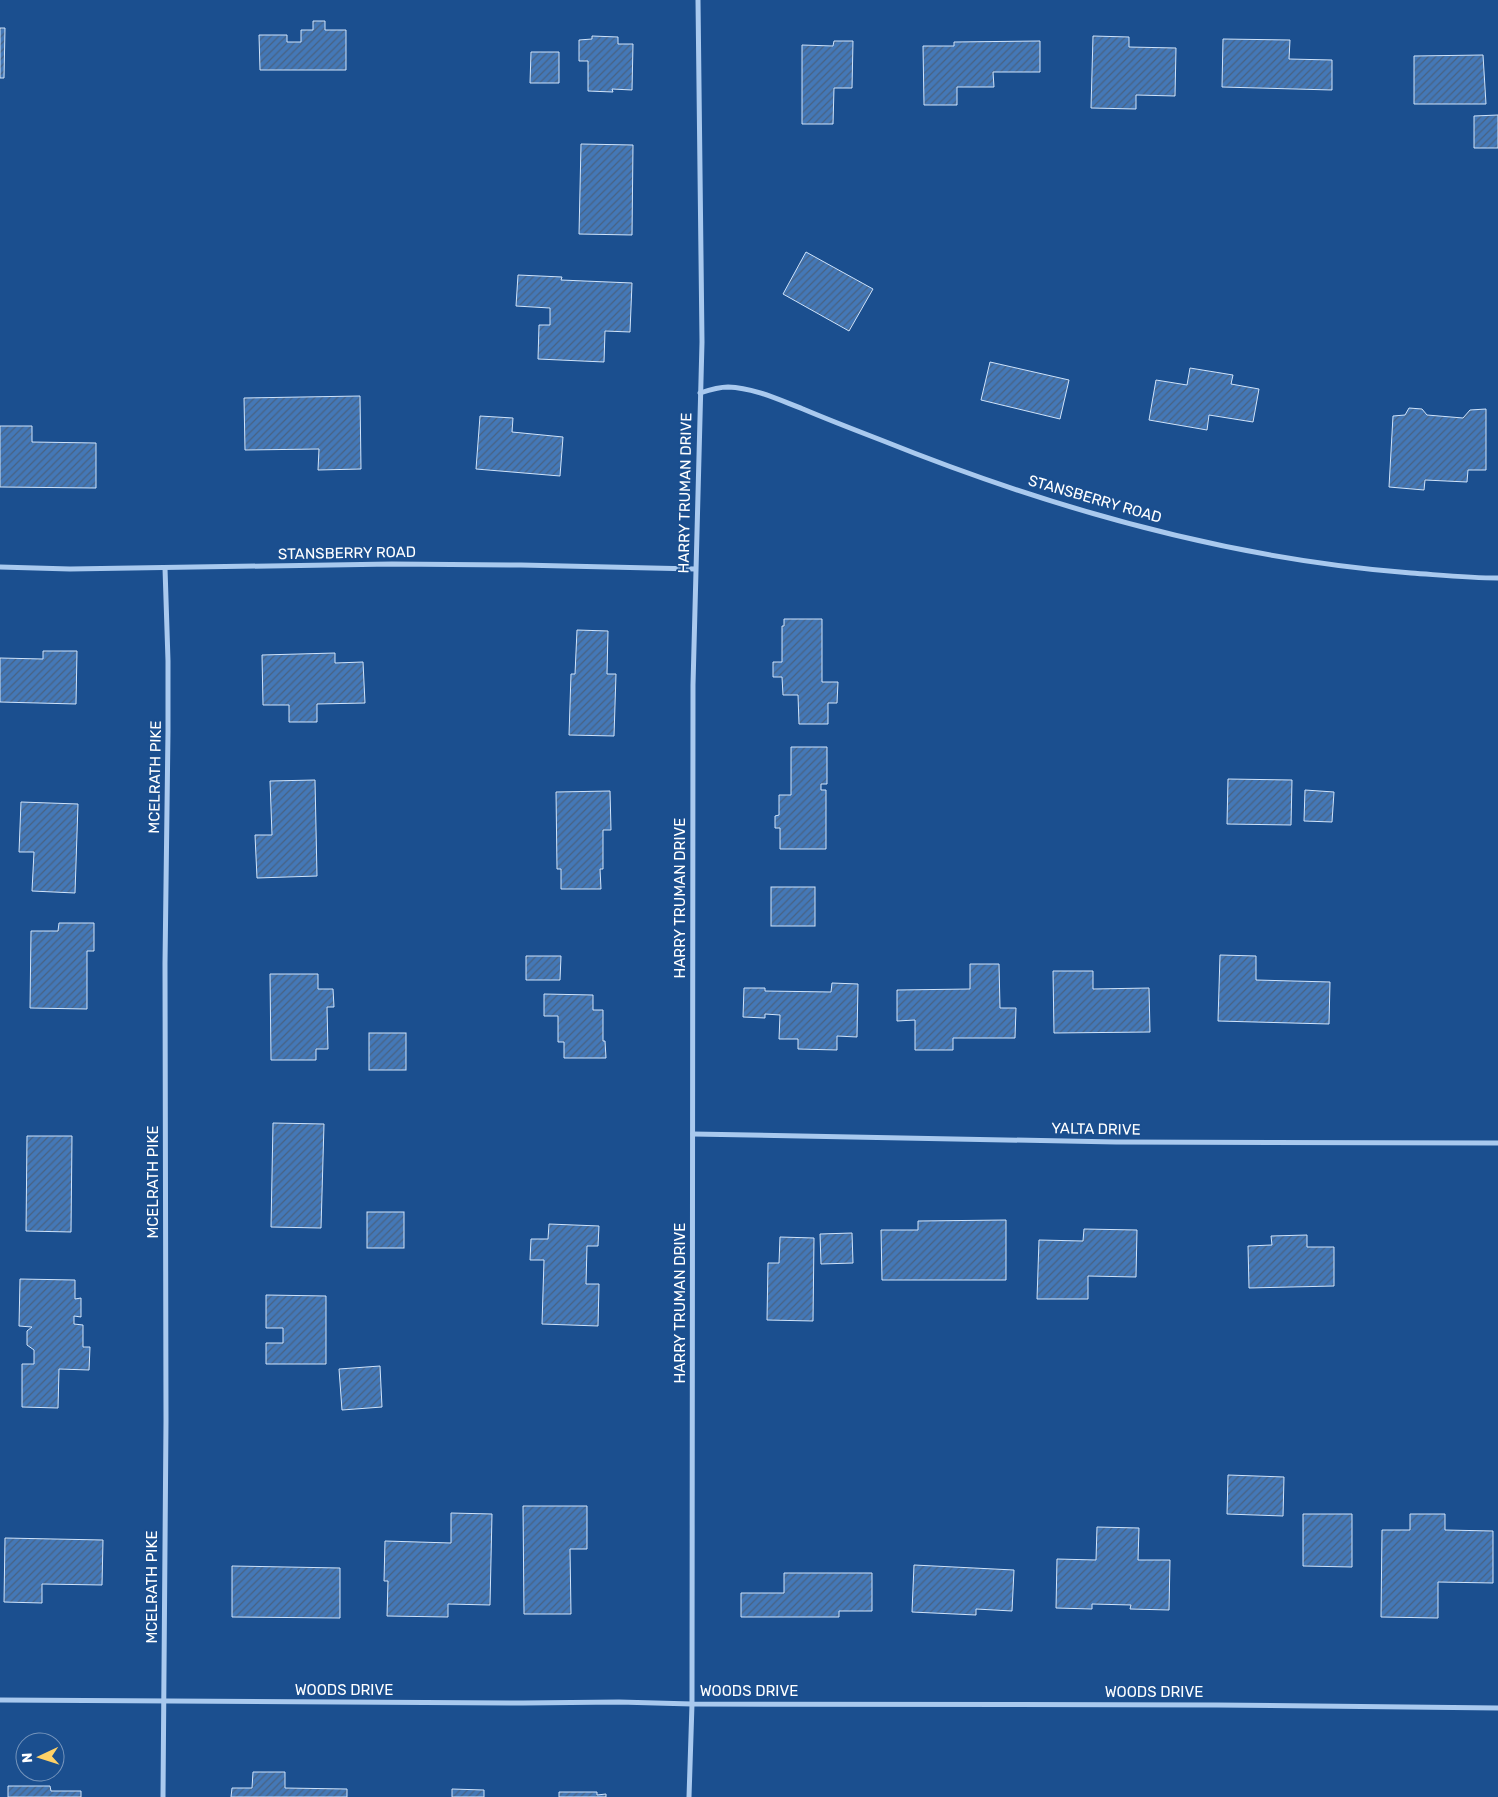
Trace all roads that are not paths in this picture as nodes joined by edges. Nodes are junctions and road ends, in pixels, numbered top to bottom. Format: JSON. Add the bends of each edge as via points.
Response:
{"nodes":[{"id":1,"x":698,"y":0,"type":"edge"},
{"id":2,"x":700,"y":393,"type":"junction"},
{"id":3,"x":0,"y":567,"type":"edge"},
{"id":4,"x":165,"y":568,"type":"junction"},
{"id":5,"x":695,"y":569,"type":"junction"},
{"id":6,"x":1498,"y":578,"type":"edge"},
{"id":7,"x":693,"y":1134,"type":"junction"},
{"id":8,"x":1498,"y":1143,"type":"edge"},
{"id":9,"x":0,"y":1700,"type":"edge"},
{"id":10,"x":163,"y":1702,"type":"junction"},
{"id":11,"x":692,"y":1704,"type":"junction"},
{"id":12,"x":1498,"y":1708,"type":"edge"},
{"id":13,"x":163,"y":1797,"type":"edge"},
{"id":14,"x":689,"y":1797,"type":"edge"}],
"edges":[{"from":1,"to":2,"type":"street","name":"HARRY TRUMAN DRIVE"},
{"from":2,"to":5,"type":"street","name":"HARRY TRUMAN DRIVE"},
{"from":2,"to":6,"type":"street","name":"STANSBERRY ROAD","via":[[728,387],[756,391],[987,480],[1081,510],[1193,540],[1358,569]]},
{"from":3,"to":4,"type":"street","name":"STANSBERRY ROAD"},
{"from":4,"to":5,"type":"street","name":"STANSBERRY ROAD","via":[[422,564]]},
{"from":4,"to":10,"type":"street","name":"MCELRATH PIKE","via":[[168,731]]},
{"from":5,"to":7,"type":"street","name":"HARRY TRUMAN DRIVE"},
{"from":7,"to":8,"type":"street","name":"YALTA DRIVE","via":[[1136,1143]]},
{"from":7,"to":11,"type":"street","name":"HARRY TRUMAN DRIVE"},
{"from":9,"to":10,"type":"street","name":"WOODS DRIVE"},
{"from":10,"to":11,"type":"street","name":"WOODS DRIVE"},
{"from":10,"to":13,"type":"street","name":"MCELRATH PIKE"},
{"from":11,"to":12,"type":"street","name":"WOODS DRIVE"},
{"from":11,"to":14,"type":"street","name":"HARRY TRUMAN DRIVE"}]}
